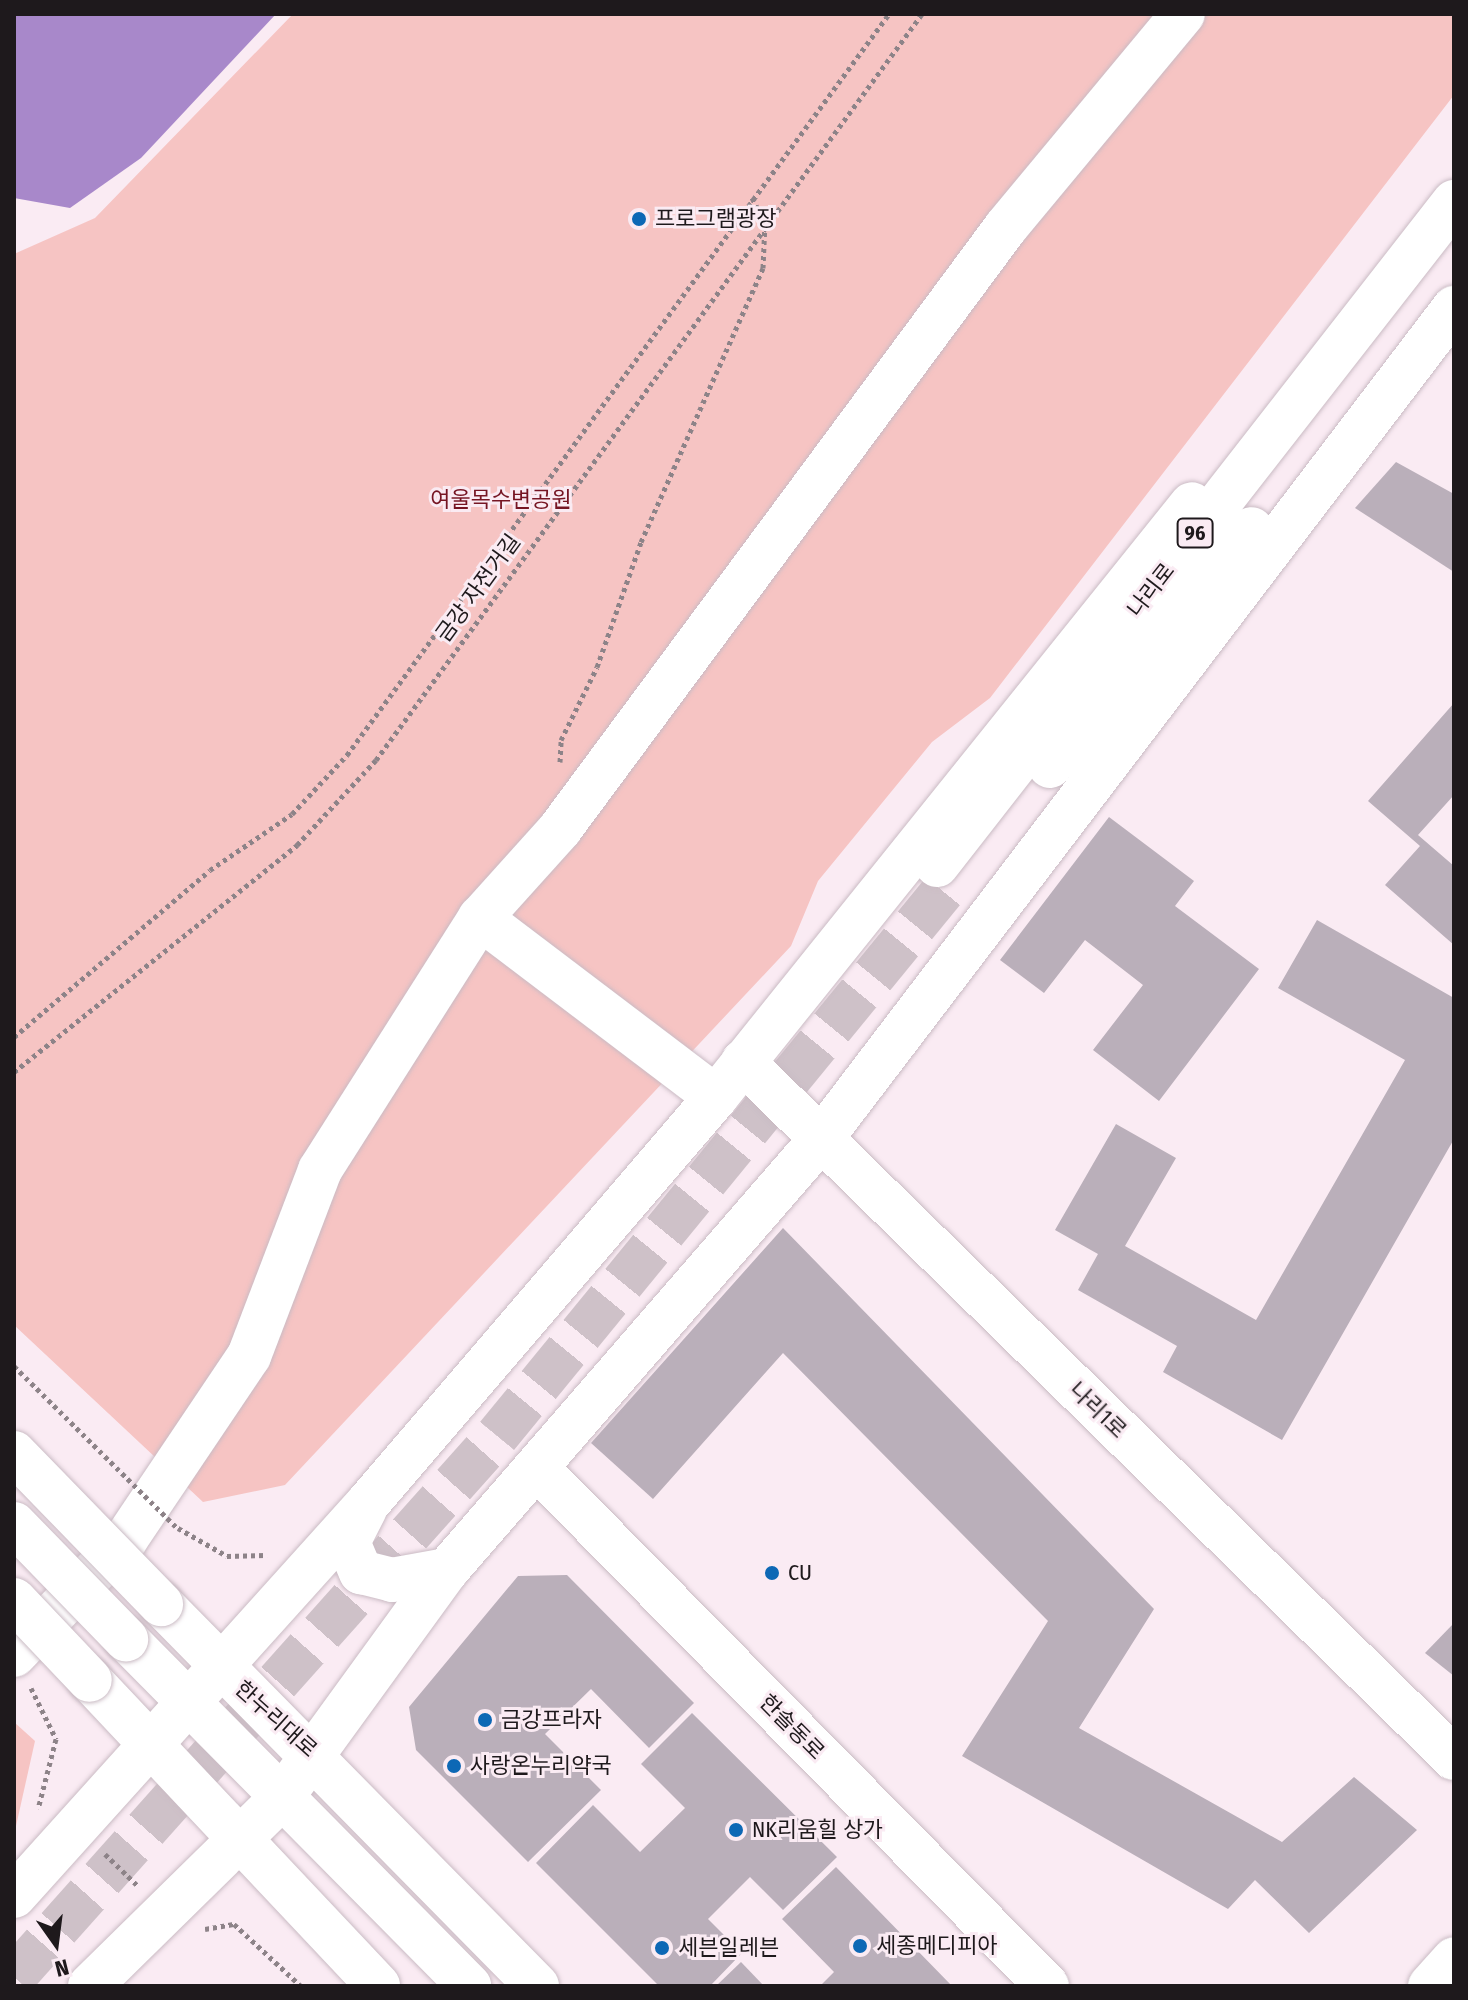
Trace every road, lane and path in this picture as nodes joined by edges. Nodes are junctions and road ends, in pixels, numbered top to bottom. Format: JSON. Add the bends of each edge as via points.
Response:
{"nodes":[{"id":1,"x":889,"y":14,"type":"edge"},
{"id":2,"x":922,"y":14,"type":"edge"},
{"id":3,"x":1183,"y":14,"type":"edge"},
{"id":4,"x":1454,"y":193,"type":"edge"},
{"id":5,"x":751,"y":196,"type":"junction"},
{"id":6,"x":1454,"y":202,"type":"edge"},
{"id":7,"x":765,"y":223,"type":"junction"},
{"id":8,"x":1454,"y":292,"type":"edge"},
{"id":9,"x":1454,"y":308,"type":"edge"},
{"id":10,"x":560,"y":770,"type":"dead end"},
{"id":11,"x":480,"y":918,"type":"junction"},
{"id":12,"x":14,"y":1037,"type":"edge"},
{"id":13,"x":743,"y":1062,"type":"junction"},
{"id":14,"x":14,"y":1072,"type":"edge"},
{"id":15,"x":716,"y":1097,"type":"junction"},
{"id":16,"x":821,"y":1139,"type":"junction"},
{"id":17,"x":14,"y":1366,"type":"edge"},
{"id":18,"x":14,"y":1453,"type":"edge"},
{"id":19,"x":537,"y":1468,"type":"junction"},
{"id":20,"x":368,"y":1503,"type":"junction"},
{"id":21,"x":14,"y":1524,"type":"edge"},
{"id":22,"x":267,"y":1555,"type":"dead end"},
{"id":23,"x":447,"y":1570,"type":"junction"},
{"id":24,"x":14,"y":1600,"type":"edge"},
{"id":25,"x":14,"y":1655,"type":"edge"},
{"id":26,"x":221,"y":1669,"type":"junction"},
{"id":27,"x":42,"y":1700,"type":"dead end"},
{"id":28,"x":187,"y":1703,"type":"junction"},
{"id":29,"x":152,"y":1748,"type":"junction"},
{"id":30,"x":315,"y":1754,"type":"junction"},
{"id":31,"x":1454,"y":1758,"type":"edge"},
{"id":32,"x":42,"y":1791,"type":"junction"},
{"id":33,"x":282,"y":1797,"type":"junction"},
{"id":34,"x":36,"y":1820,"type":"dead end"},
{"id":35,"x":79,"y":1827,"type":"junction"},
{"id":36,"x":241,"y":1839,"type":"junction"},
{"id":37,"x":14,"y":1896,"type":"edge"},
{"id":38,"x":166,"y":1913,"type":"junction"},
{"id":39,"x":1454,"y":1959,"type":"edge"},
{"id":40,"x":90,"y":1986,"type":"edge"},
{"id":41,"x":301,"y":1986,"type":"edge"},
{"id":42,"x":378,"y":1986,"type":"edge"},
{"id":43,"x":469,"y":1986,"type":"edge"},
{"id":44,"x":537,"y":1986,"type":"edge"},
{"id":45,"x":1047,"y":1986,"type":"edge"},
{"id":46,"x":1430,"y":1986,"type":"edge"}],
"edges":[{"from":1,"to":5,"type":"path"},
{"from":2,"to":7,"type":"path","name":"금강 자전거길"},
{"from":3,"to":11,"type":"street","via":[[1006,227],[560,829]]},
{"from":4,"to":13,"type":"street","via":[[1353,305]]},
{"from":5,"to":7,"type":"path"},
{"from":5,"to":12,"type":"path","via":[[347,755],[292,814],[210,870]]},
{"from":6,"to":8,"type":"street","name":"나리로","number":"96","via":[[944,873]]},
{"from":7,"to":10,"type":"path","via":[[763,268],[561,740]]},
{"from":7,"to":14,"type":"path","name":"금강 자전거길","via":[[376,760],[297,845]]},
{"from":9,"to":16,"type":"street"},
{"from":11,"to":15,"type":"street"},
{"from":11,"to":25,"type":"street","via":[[320,1170],[249,1356],[126,1539]]},
{"from":13,"to":15,"type":"street"},
{"from":13,"to":16,"type":"street","name":"나리1로"},
{"from":15,"to":20,"type":"street"},
{"from":16,"to":19,"type":"street"},
{"from":16,"to":31,"type":"street","name":"나리1로"},
{"from":17,"to":22,"type":"path","bridge":true,"via":[[177,1528],[227,1556]]},
{"from":18,"to":26,"type":"street","name":"한누리대로","bridge":true},
{"from":19,"to":23,"type":"street"},
{"from":19,"to":45,"type":"street","name":"한솔동로"},
{"from":20,"to":23,"type":"street","via":[[348,1542],[361,1572],[392,1580]]},
{"from":20,"to":26,"type":"street"},
{"from":21,"to":28,"type":"street","bridge":true},
{"from":23,"to":30,"type":"street"},
{"from":24,"to":29,"type":"street","bridge":true},
{"from":26,"to":28,"type":"street"},
{"from":26,"to":30,"type":"street","name":"한누리대로"},
{"from":27,"to":32,"type":"path","via":[[56,1739]]},
{"from":28,"to":29,"type":"street"},
{"from":28,"to":33,"type":"street"},
{"from":29,"to":35,"type":"street"},
{"from":29,"to":36,"type":"street"},
{"from":30,"to":33,"type":"street"},
{"from":30,"to":44,"type":"street","name":"한누리대로"},
{"from":32,"to":34,"type":"path"},
{"from":32,"to":35,"type":"path"},
{"from":33,"to":36,"type":"street"},
{"from":33,"to":43,"type":"street"},
{"from":35,"to":37,"type":"street"},
{"from":35,"to":38,"type":"path"},
{"from":36,"to":38,"type":"street"},
{"from":36,"to":42,"type":"street"},
{"from":38,"to":40,"type":"street"},
{"from":38,"to":41,"type":"path","via":[[185,1932],[234,1924]]},
{"from":39,"to":46,"type":"street"}]}
